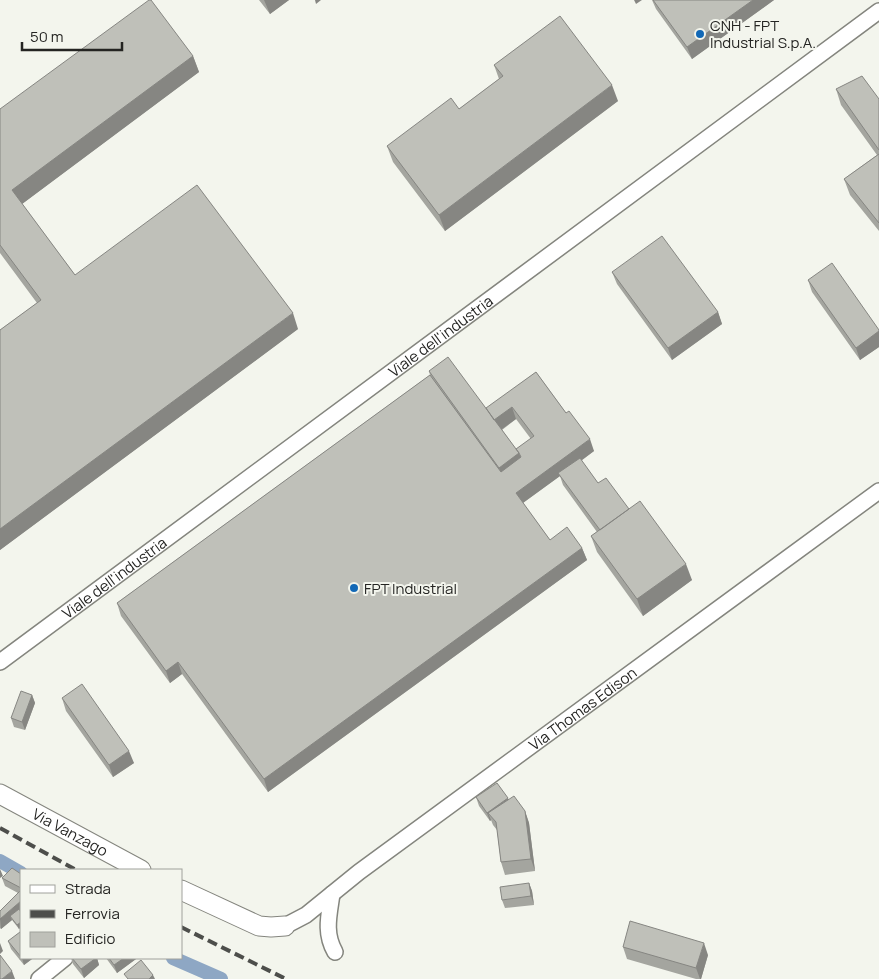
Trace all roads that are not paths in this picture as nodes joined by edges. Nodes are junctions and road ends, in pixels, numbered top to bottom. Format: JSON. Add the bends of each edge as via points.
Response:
{"nodes":[{"id":1,"x":879,"y":11,"type":"edge"},
{"id":2,"x":879,"y":490,"type":"edge"},
{"id":3,"x":0,"y":662,"type":"edge"},
{"id":4,"x":0,"y":794,"type":"edge"},
{"id":5,"x":139,"y":869,"type":"edge"},
{"id":6,"x":182,"y":890,"type":"edge"},
{"id":7,"x":332,"y":894,"type":"junction"},
{"id":8,"x":285,"y":926,"type":"joint"},
{"id":9,"x":335,"y":952,"type":"dead end"},
{"id":10,"x":64,"y":959,"type":"edge"},
{"id":11,"x":39,"y":979,"type":"edge"}],
"edges":[{"from":1,"to":3,"type":"street","name":"Viale dell'industria"},
{"from":2,"to":7,"type":"street","name":"Via Thomas Edison"},
{"from":4,"to":5,"type":"street","name":"Via Vanzago"},
{"from":6,"to":8,"type":"street","via":[[259,926]]},
{"from":7,"to":8,"type":"street","name":"Via Thomas Edison","via":[[306,915]]},
{"from":7,"to":9,"type":"street","via":[[327,929]]},
{"from":10,"to":11,"type":"street"}]}
